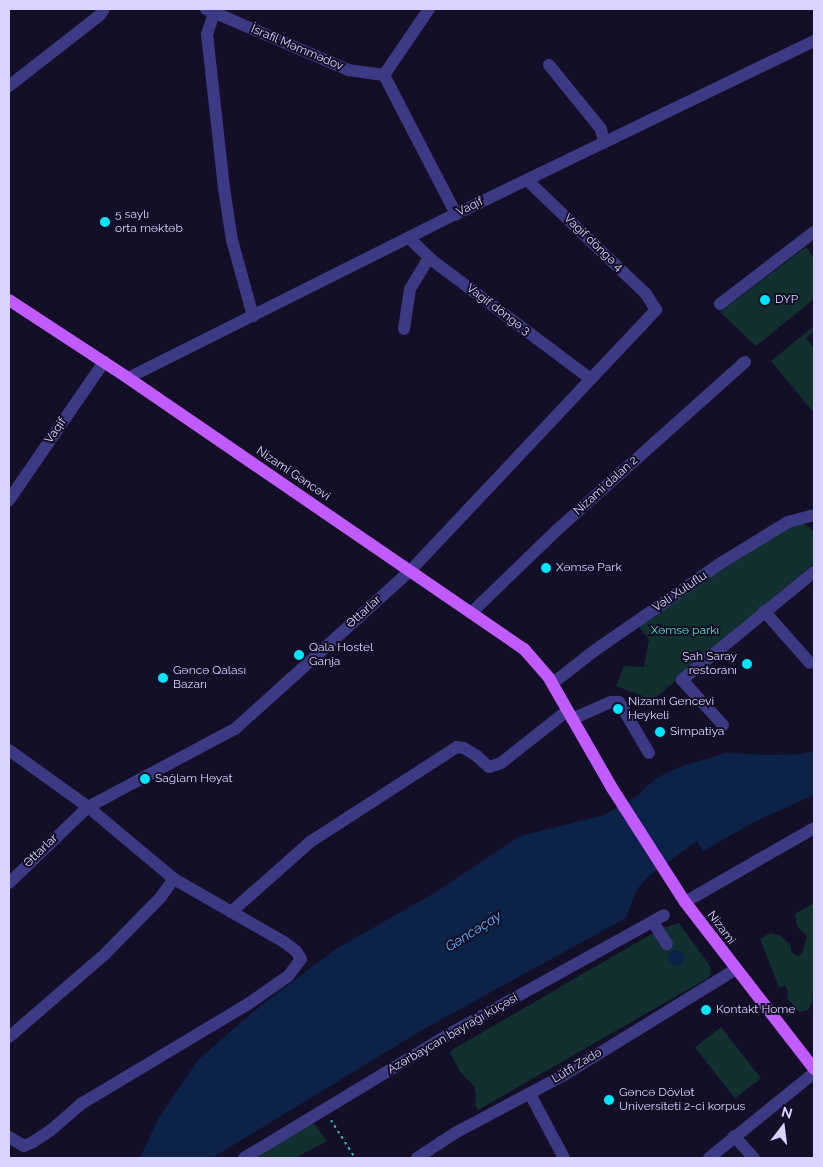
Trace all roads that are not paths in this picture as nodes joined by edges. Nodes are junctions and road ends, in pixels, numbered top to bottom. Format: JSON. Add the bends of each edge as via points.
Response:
{"nodes":[{"id":1,"x":104,"y":9,"type":"edge"},
{"id":2,"x":429,"y":9,"type":"edge"},
{"id":3,"x":210,"y":11,"type":"edge"},
{"id":4,"x":814,"y":41,"type":"edge"},
{"id":5,"x":549,"y":65,"type":"dead end"},
{"id":6,"x":384,"y":75,"type":"junction"},
{"id":7,"x":9,"y":86,"type":"edge"},
{"id":8,"x":604,"y":143,"type":"junction"},
{"id":9,"x":527,"y":180,"type":"junction"},
{"id":10,"x":456,"y":214,"type":"junction"},
{"id":11,"x":814,"y":232,"type":"edge"},
{"id":12,"x":409,"y":238,"type":"junction"},
{"id":13,"x":428,"y":257,"type":"junction"},
{"id":14,"x":9,"y":300,"type":"edge"},
{"id":15,"x":720,"y":304,"type":"dead end"},
{"id":16,"x":656,"y":310,"type":"joint"},
{"id":17,"x":253,"y":316,"type":"junction"},
{"id":18,"x":404,"y":329,"type":"dead end"},
{"id":19,"x":104,"y":362,"type":"junction"},
{"id":20,"x":745,"y":362,"type":"dead end"},
{"id":21,"x":128,"y":378,"type":"junction"},
{"id":22,"x":591,"y":379,"type":"junction"},
{"id":23,"x":9,"y":500,"type":"edge"},
{"id":24,"x":814,"y":515,"type":"edge"},
{"id":25,"x":410,"y":571,"type":"junction"},
{"id":26,"x":814,"y":572,"type":"edge"},
{"id":27,"x":764,"y":611,"type":"junction"},
{"id":28,"x":471,"y":612,"type":"junction"},
{"id":29,"x":810,"y":663,"type":"dead end"},
{"id":30,"x":553,"y":683,"type":"junction"},
{"id":31,"x":570,"y":715,"type":"junction"},
{"id":32,"x":723,"y":725,"type":"dead end"},
{"id":33,"x":9,"y":750,"type":"edge"},
{"id":34,"x":649,"y":753,"type":"dead end"},
{"id":35,"x":88,"y":807,"type":"junction"},
{"id":36,"x":814,"y":828,"type":"edge"},
{"id":37,"x":174,"y":879,"type":"junction"},
{"id":38,"x":9,"y":883,"type":"edge"},
{"id":39,"x":685,"y":902,"type":"junction"},
{"id":40,"x":231,"y":912,"type":"junction"},
{"id":41,"x":664,"y":915,"type":"dead end"},
{"id":42,"x":653,"y":922,"type":"junction"},
{"id":43,"x":667,"y":944,"type":"dead end"},
{"id":44,"x":735,"y":970,"type":"junction"},
{"id":45,"x":9,"y":1037,"type":"edge"},
{"id":46,"x":814,"y":1071,"type":"edge"},
{"id":47,"x":530,"y":1094,"type":"junction"},
{"id":48,"x":734,"y":1136,"type":"junction"},
{"id":49,"x":9,"y":1137,"type":"edge"},
{"id":50,"x":244,"y":1158,"type":"edge"},
{"id":51,"x":417,"y":1158,"type":"edge"},
{"id":52,"x":564,"y":1158,"type":"edge"},
{"id":53,"x":709,"y":1158,"type":"edge"},
{"id":54,"x":754,"y":1158,"type":"edge"}],
"edges":[{"from":1,"to":7,"type":"street"},
{"from":2,"to":6,"type":"street"},
{"from":3,"to":6,"type":"street","name":"İsrafil Məmmədov","via":[[348,70]]},
{"from":3,"to":17,"type":"street","via":[[206,34],[224,188],[232,240]]},
{"from":4,"to":8,"type":"street","name":"Vaqif"},
{"from":5,"to":8,"type":"street","via":[[601,129]]},
{"from":6,"to":10,"type":"street"},
{"from":8,"to":9,"type":"street","name":"Vaqif"},
{"from":9,"to":10,"type":"street","name":"Vaqif"},
{"from":9,"to":16,"type":"street","name":"Vagif döngə 4","via":[[646,294]]},
{"from":10,"to":12,"type":"street","name":"Vaqif"},
{"from":11,"to":15,"type":"street"},
{"from":12,"to":13,"type":"street","name":"Vagif döngə 3"},
{"from":12,"to":17,"type":"street","name":"Vaqif"},
{"from":13,"to":18,"type":"street","via":[[410,288]]},
{"from":13,"to":22,"type":"street","name":"Vagif döngə 3"},
{"from":14,"to":19,"type":"main road","name":"Nizami Gəncəvi"},
{"from":16,"to":22,"type":"street","name":"Əttarlar"},
{"from":17,"to":21,"type":"street","name":"Vaqif"},
{"from":19,"to":21,"type":"main road","name":"Nizami Gəncəvi"},
{"from":19,"to":23,"type":"street","name":"Vaqif"},
{"from":20,"to":28,"type":"street","name":"Nizami dalan 2","via":[[556,530]]},
{"from":21,"to":25,"type":"main road","name":"Nizami Gəncəvi"},
{"from":22,"to":25,"type":"street","name":"Əttarlar"},
{"from":24,"to":30,"type":"street","name":"Vəli Xuluflu","via":[[788,522],[721,563],[594,650]]},
{"from":25,"to":28,"type":"main road","name":"Nizami Gəncəvi"},
{"from":25,"to":35,"type":"street","name":"Əttarlar","via":[[235,728]]},
{"from":26,"to":27,"type":"street"},
{"from":27,"to":29,"type":"street"},
{"from":27,"to":32,"type":"street","via":[[682,680]]},
{"from":28,"to":30,"type":"main road","name":"Nizami Gəncəvi","via":[[524,649]]},
{"from":30,"to":31,"type":"main road","name":"Nizami Gəncəvi"},
{"from":31,"to":34,"type":"street","via":[[619,702]]},
{"from":31,"to":39,"type":"main road","name":"Nizami"},
{"from":31,"to":40,"type":"street","via":[[551,722],[501,763],[489,767],[477,756],[458,747],[310,842]]},
{"from":33,"to":35,"type":"street"},
{"from":35,"to":37,"type":"street"},
{"from":35,"to":38,"type":"street","name":"Əttarlar"},
{"from":36,"to":39,"type":"street"},
{"from":37,"to":40,"type":"street"},
{"from":37,"to":45,"type":"street","via":[[160,898],[105,954]]},
{"from":39,"to":44,"type":"main road","name":"Nizami"},
{"from":40,"to":49,"type":"street","via":[[296,951],[301,959],[288,976],[248,1004],[81,1104],[32,1142],[24,1146]]},
{"from":41,"to":42,"type":"street","name":"Azərbaycan bayrağı küçəsi"},
{"from":42,"to":43,"type":"street"},
{"from":42,"to":50,"type":"street","name":"Azərbaycan bayrağı küçəsi","via":[[453,1032]]},
{"from":44,"to":46,"type":"main road"},
{"from":44,"to":47,"type":"street","name":"Lütfi Zadə"},
{"from":46,"to":48,"type":"street"},
{"from":47,"to":51,"type":"street","name":"Lütfi Zadə","via":[[455,1133]]},
{"from":47,"to":52,"type":"street"},
{"from":48,"to":53,"type":"street"},
{"from":48,"to":54,"type":"street"}]}
